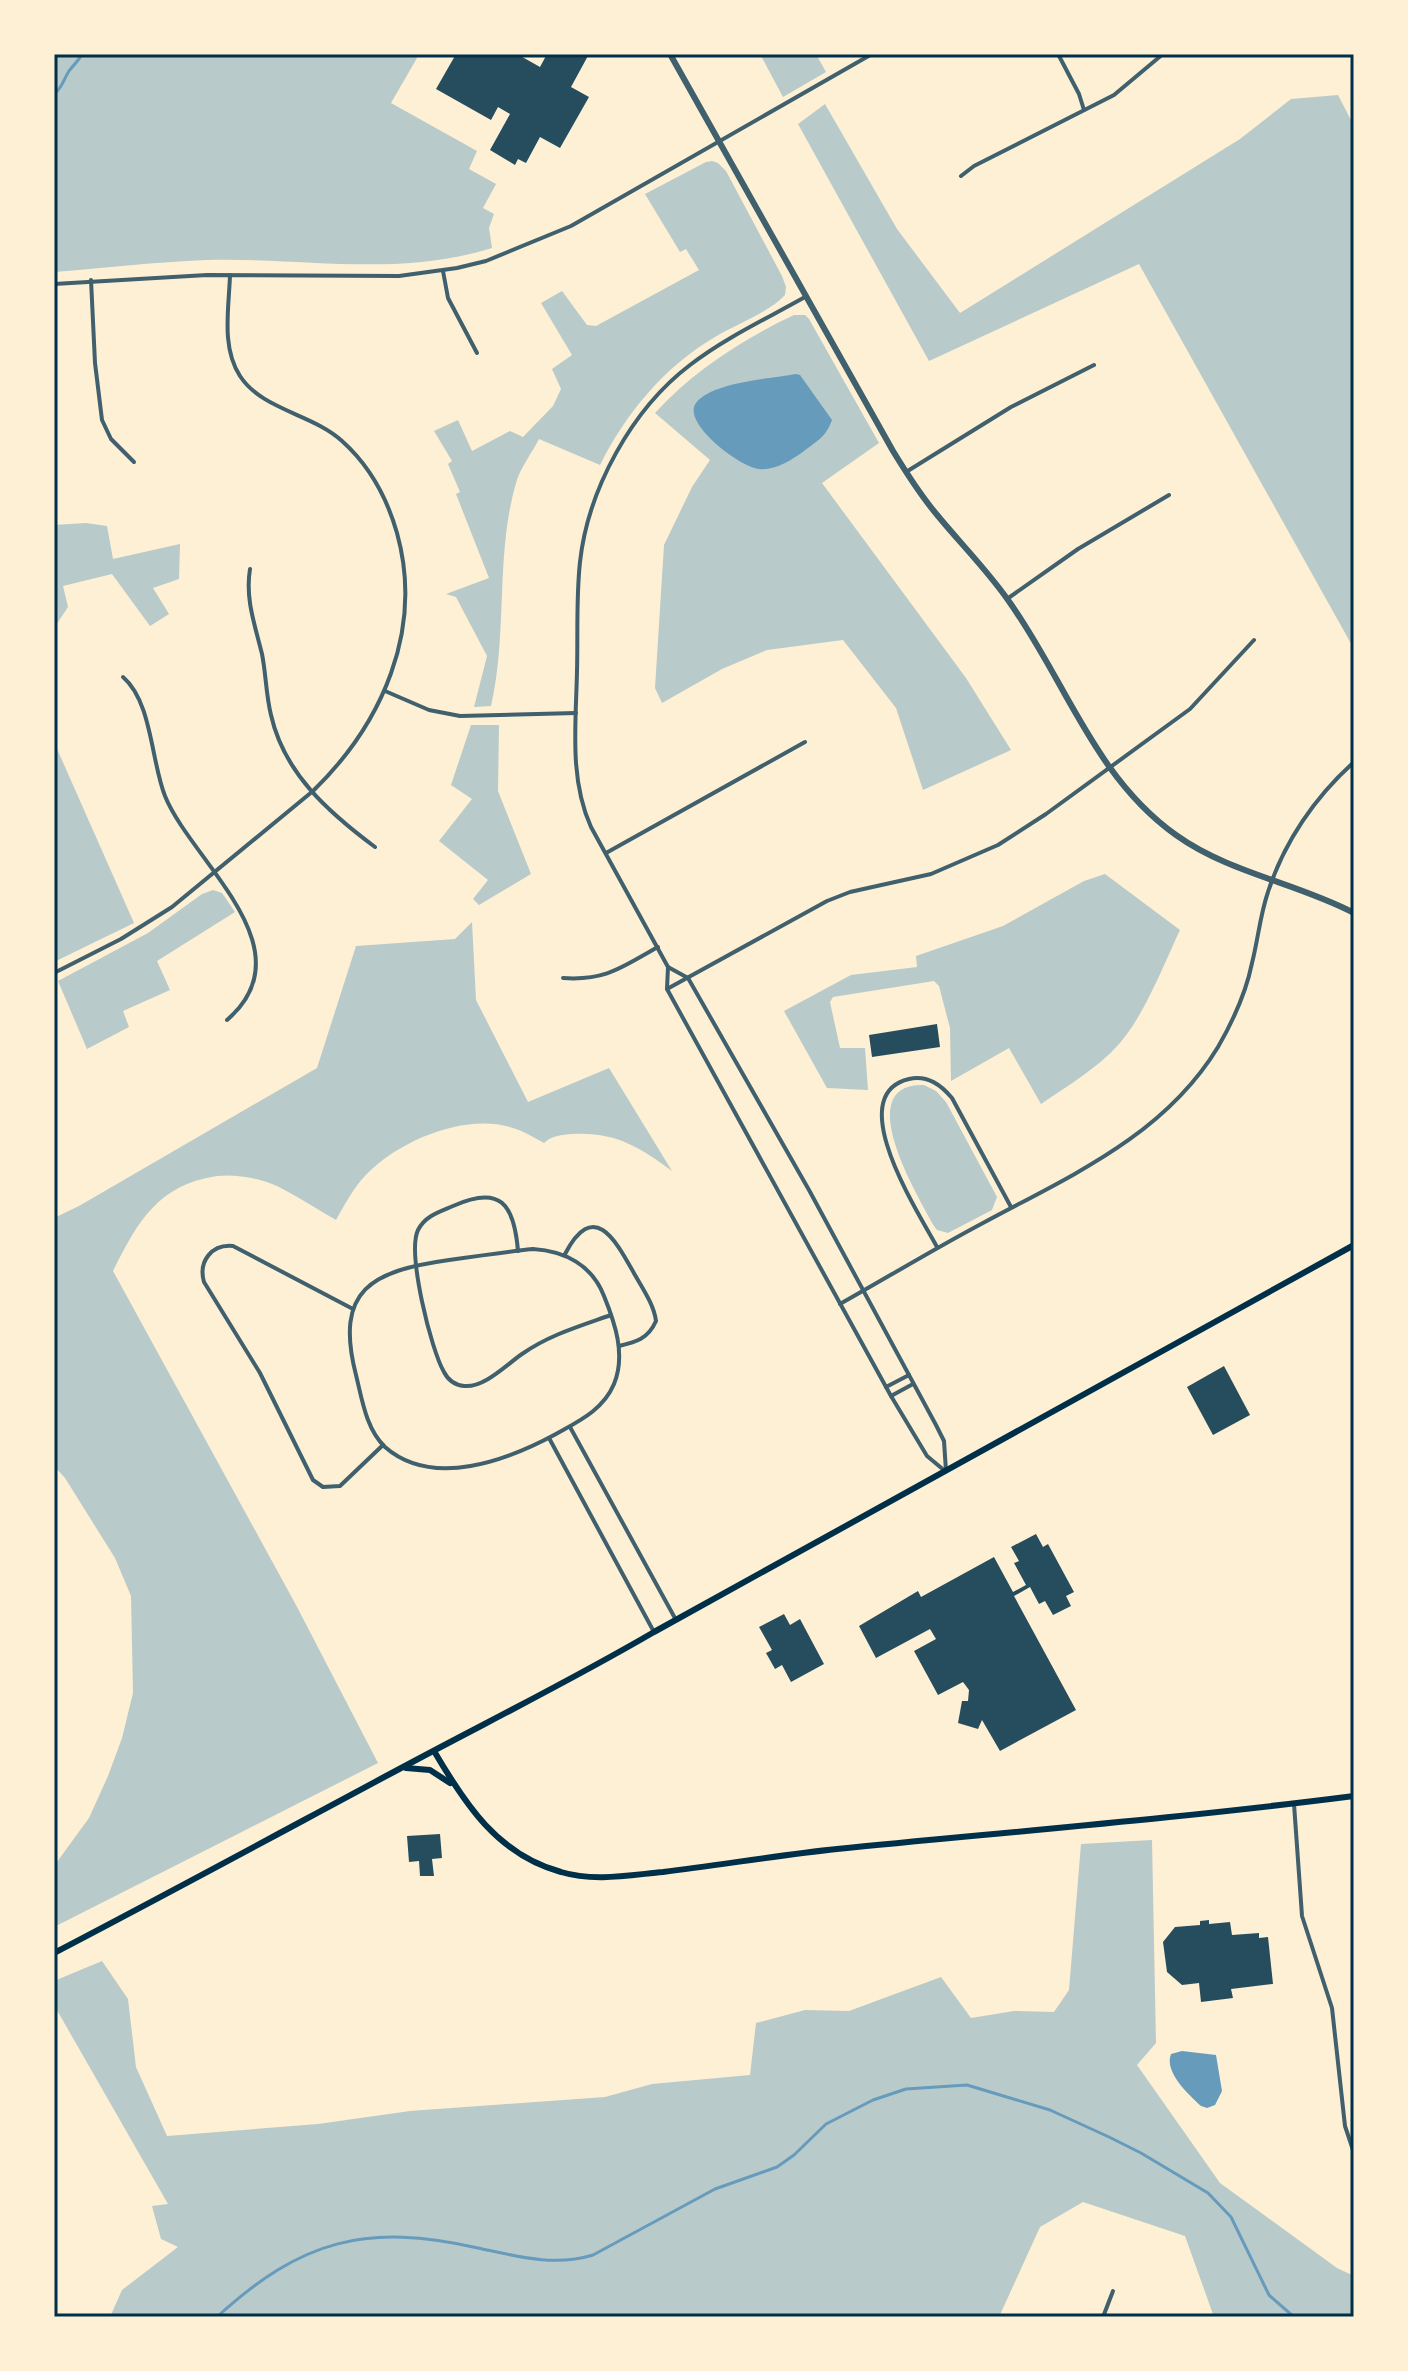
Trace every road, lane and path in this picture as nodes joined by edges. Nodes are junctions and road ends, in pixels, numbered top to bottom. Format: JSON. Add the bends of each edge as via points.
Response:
{"nodes":[{"id":1,"x":670,"y":54,"type":"edge"},
{"id":2,"x":872,"y":54,"type":"edge"},
{"id":3,"x":1058,"y":54,"type":"edge"},
{"id":4,"x":1163,"y":54,"type":"edge"},
{"id":5,"x":1084,"y":110,"type":"junction"},
{"id":6,"x":719,"y":142,"type":"junction"},
{"id":7,"x":961,"y":176,"type":"dead end"},
{"id":8,"x":443,"y":271,"type":"junction"},
{"id":9,"x":230,"y":275,"type":"junction"},
{"id":10,"x":91,"y":280,"type":"junction"},
{"id":11,"x":54,"y":284,"type":"edge"},
{"id":12,"x":805,"y":297,"type":"junction"},
{"id":13,"x":477,"y":353,"type":"dead end"},
{"id":14,"x":1094,"y":365,"type":"dead end"},
{"id":15,"x":134,"y":462,"type":"dead end"},
{"id":16,"x":906,"y":472,"type":"junction"},
{"id":17,"x":1169,"y":495,"type":"dead end"},
{"id":18,"x":250,"y":569,"type":"dead end"},
{"id":19,"x":1007,"y":599,"type":"junction"},
{"id":20,"x":1254,"y":640,"type":"dead end"},
{"id":21,"x":123,"y":677,"type":"dead end"},
{"id":22,"x":385,"y":691,"type":"junction"},
{"id":23,"x":576,"y":713,"type":"junction"},
{"id":24,"x":805,"y":742,"type":"dead end"},
{"id":25,"x":1354,"y":762,"type":"edge"},
{"id":26,"x":1109,"y":768,"type":"junction"},
{"id":27,"x":313,"y":791,"type":"junction"},
{"id":28,"x":375,"y":847,"type":"dead end"},
{"id":29,"x":606,"y":853,"type":"junction"},
{"id":30,"x":215,"y":873,"type":"junction"},
{"id":31,"x":1272,"y":879,"type":"junction"},
{"id":32,"x":1354,"y":913,"type":"edge"},
{"id":33,"x":658,"y":947,"type":"junction"},
{"id":34,"x":668,"y":967,"type":"junction"},
{"id":35,"x":54,"y":973,"type":"edge"},
{"id":36,"x":563,"y":978,"type":"dead end"},
{"id":37,"x":688,"y":978,"type":"junction"},
{"id":38,"x":667,"y":989,"type":"junction"},
{"id":39,"x":227,"y":1020,"type":"dead end"},
{"id":40,"x":1011,"y":1207,"type":"junction"},
{"id":41,"x":1354,"y":1245,"type":"edge"},
{"id":42,"x":937,"y":1247,"type":"junction"},
{"id":43,"x":518,"y":1251,"type":"junction"},
{"id":44,"x":565,"y":1254,"type":"junction"},
{"id":45,"x":416,"y":1265,"type":"junction"},
{"id":46,"x":864,"y":1291,"type":"junction"},
{"id":47,"x":840,"y":1304,"type":"junction"},
{"id":48,"x":353,"y":1309,"type":"junction"},
{"id":49,"x":611,"y":1315,"type":"junction"},
{"id":50,"x":619,"y":1346,"type":"junction"},
{"id":51,"x":909,"y":1375,"type":"junction"},
{"id":52,"x":914,"y":1384,"type":"junction"},
{"id":53,"x":886,"y":1387,"type":"junction"},
{"id":54,"x":891,"y":1396,"type":"junction"},
{"id":55,"x":570,"y":1427,"type":"junction"},
{"id":56,"x":549,"y":1438,"type":"junction"},
{"id":57,"x":383,"y":1445,"type":"junction"},
{"id":58,"x":947,"y":1473,"type":"junction"},
{"id":59,"x":676,"y":1620,"type":"junction"},
{"id":60,"x":654,"y":1632,"type":"junction"},
{"id":61,"x":54,"y":1649,"type":"edge"},
{"id":62,"x":54,"y":1670,"type":"edge"},
{"id":63,"x":434,"y":1751,"type":"junction"},
{"id":64,"x":402,"y":1768,"type":"junction"},
{"id":65,"x":461,"y":1796,"type":"junction"},
{"id":66,"x":1354,"y":1796,"type":"edge"},
{"id":67,"x":1294,"y":1804,"type":"junction"},
{"id":68,"x":54,"y":1953,"type":"edge"},
{"id":69,"x":1354,"y":2153,"type":"edge"},
{"id":70,"x":1113,"y":2291,"type":"dead end"},
{"id":71,"x":1103,"y":2317,"type":"edge"}],
"edges":[{"from":1,"to":6,"type":"street"},
{"from":2,"to":6,"type":"street"},
{"from":3,"to":5,"type":"street"},
{"from":4,"to":5,"type":"street","via":[[1114,95]]},
{"from":5,"to":7,"type":"street"},
{"from":6,"to":8,"type":"street","via":[[550,237],[504,256]]},
{"from":6,"to":12,"type":"street"},
{"from":8,"to":9,"type":"street","via":[[366,277]]},
{"from":8,"to":13,"type":"street","via":[[448,298]]},
{"from":9,"to":10,"type":"street"},
{"from":9,"to":22,"type":"street","via":[[229,345],[238,373],[261,396],[344,442],[388,504],[403,557],[406,614]]},
{"from":10,"to":11,"type":"street"},
{"from":10,"to":15,"type":"street","via":[[102,420],[111,439]]},
{"from":12,"to":16,"type":"street"},
{"from":12,"to":23,"type":"street","via":[[688,366],[650,405],[616,456],[590,518],[580,561]]},
{"from":14,"to":16,"type":"street","via":[[1011,407]]},
{"from":16,"to":19,"type":"street"},
{"from":17,"to":19,"type":"street"},
{"from":18,"to":27,"type":"street","via":[[248,598],[274,728],[287,762]]},
{"from":19,"to":26,"type":"street"},
{"from":20,"to":26,"type":"street","via":[[1190,709]]},
{"from":21,"to":30,"type":"street","via":[[142,706],[171,809]]},
{"from":22,"to":23,"type":"street","via":[[460,716]]},
{"from":22,"to":27,"type":"street","via":[[357,740]]},
{"from":23,"to":29,"type":"street","via":[[580,797]]},
{"from":24,"to":29,"type":"street"},
{"from":25,"to":31,"type":"street","via":[[1305,816]]},
{"from":26,"to":31,"type":"street","via":[[1139,804],[1179,838]]},
{"from":26,"to":37,"type":"street","via":[[986,851],[931,874],[839,896]]},
{"from":27,"to":28,"type":"street"},
{"from":27,"to":30,"type":"street"},
{"from":29,"to":33,"type":"street"},
{"from":30,"to":35,"type":"street","via":[[145,925]]},
{"from":30,"to":39,"type":"street","via":[[238,905],[255,961],[243,1003]]},
{"from":31,"to":32,"type":"street"},
{"from":31,"to":40,"type":"street","via":[[1239,1005],[1194,1080],[1125,1144]]},
{"from":33,"to":34,"type":"street"},
{"from":33,"to":36,"type":"street","via":[[608,975]]},
{"from":34,"to":37,"type":"street"},
{"from":34,"to":38,"type":"street"},
{"from":37,"to":38,"type":"street"},
{"from":37,"to":46,"type":"street"},
{"from":38,"to":47,"type":"street"},
{"from":40,"to":42,"type":"street"},
{"from":40,"to":42,"type":"street","via":[[942,1087],[918,1078],[896,1084],[882,1105],[887,1145]]},
{"from":41,"to":58,"type":"main road"},
{"from":42,"to":46,"type":"street"},
{"from":43,"to":44,"type":"street"},
{"from":43,"to":45,"type":"street"},
{"from":43,"to":45,"type":"street","via":[[510,1212],[498,1201],[476,1196],[423,1223],[416,1237]]},
{"from":44,"to":49,"type":"street","via":[[595,1279]]},
{"from":44,"to":50,"type":"street","via":[[584,1229],[603,1229],[616,1241],[656,1321],[642,1340]]},
{"from":45,"to":48,"type":"street","via":[[376,1278]]},
{"from":45,"to":49,"type":"street","via":[[441,1365],[458,1385],[481,1383],[549,1338]]},
{"from":46,"to":47,"type":"street"},
{"from":46,"to":51,"type":"street"},
{"from":47,"to":53,"type":"street"},
{"from":48,"to":57,"type":"street","via":[[350,1350],[367,1415]]},
{"from":48,"to":57,"type":"street","via":[[233,1246],[217,1247],[202,1265],[204,1282],[260,1373],[313,1480],[323,1487],[340,1486]]},
{"from":49,"to":50,"type":"street"},
{"from":50,"to":55,"type":"street","via":[[620,1365],[607,1397]]},
{"from":51,"to":52,"type":"street"},
{"from":51,"to":53,"type":"street"},
{"from":52,"to":54,"type":"street"},
{"from":52,"to":58,"type":"street","via":[[944,1441]]},
{"from":53,"to":54,"type":"street"},
{"from":54,"to":58,"type":"street","via":[[927,1456]]},
{"from":55,"to":56,"type":"street"},
{"from":55,"to":59,"type":"street"},
{"from":56,"to":57,"type":"street","via":[[494,1461],[462,1467],[417,1463]]},
{"from":56,"to":60,"type":"street"},
{"from":58,"to":59,"type":"main road"},
{"from":59,"to":60,"type":"main road"},
{"from":60,"to":63,"type":"main road"},
{"from":61,"to":62,"type":"street"},
{"from":63,"to":64,"type":"main road"},
{"from":63,"to":65,"type":"main road"},
{"from":64,"to":65,"type":"main road","via":[[430,1770]]},
{"from":64,"to":68,"type":"main road"},
{"from":65,"to":67,"type":"main road","via":[[494,1835],[519,1854],[557,1872],[598,1877]]},
{"from":66,"to":67,"type":"main road"},
{"from":67,"to":69,"type":"street","via":[[1302,1916],[1332,2008],[1345,2126]]},
{"from":70,"to":71,"type":"street"}]}
